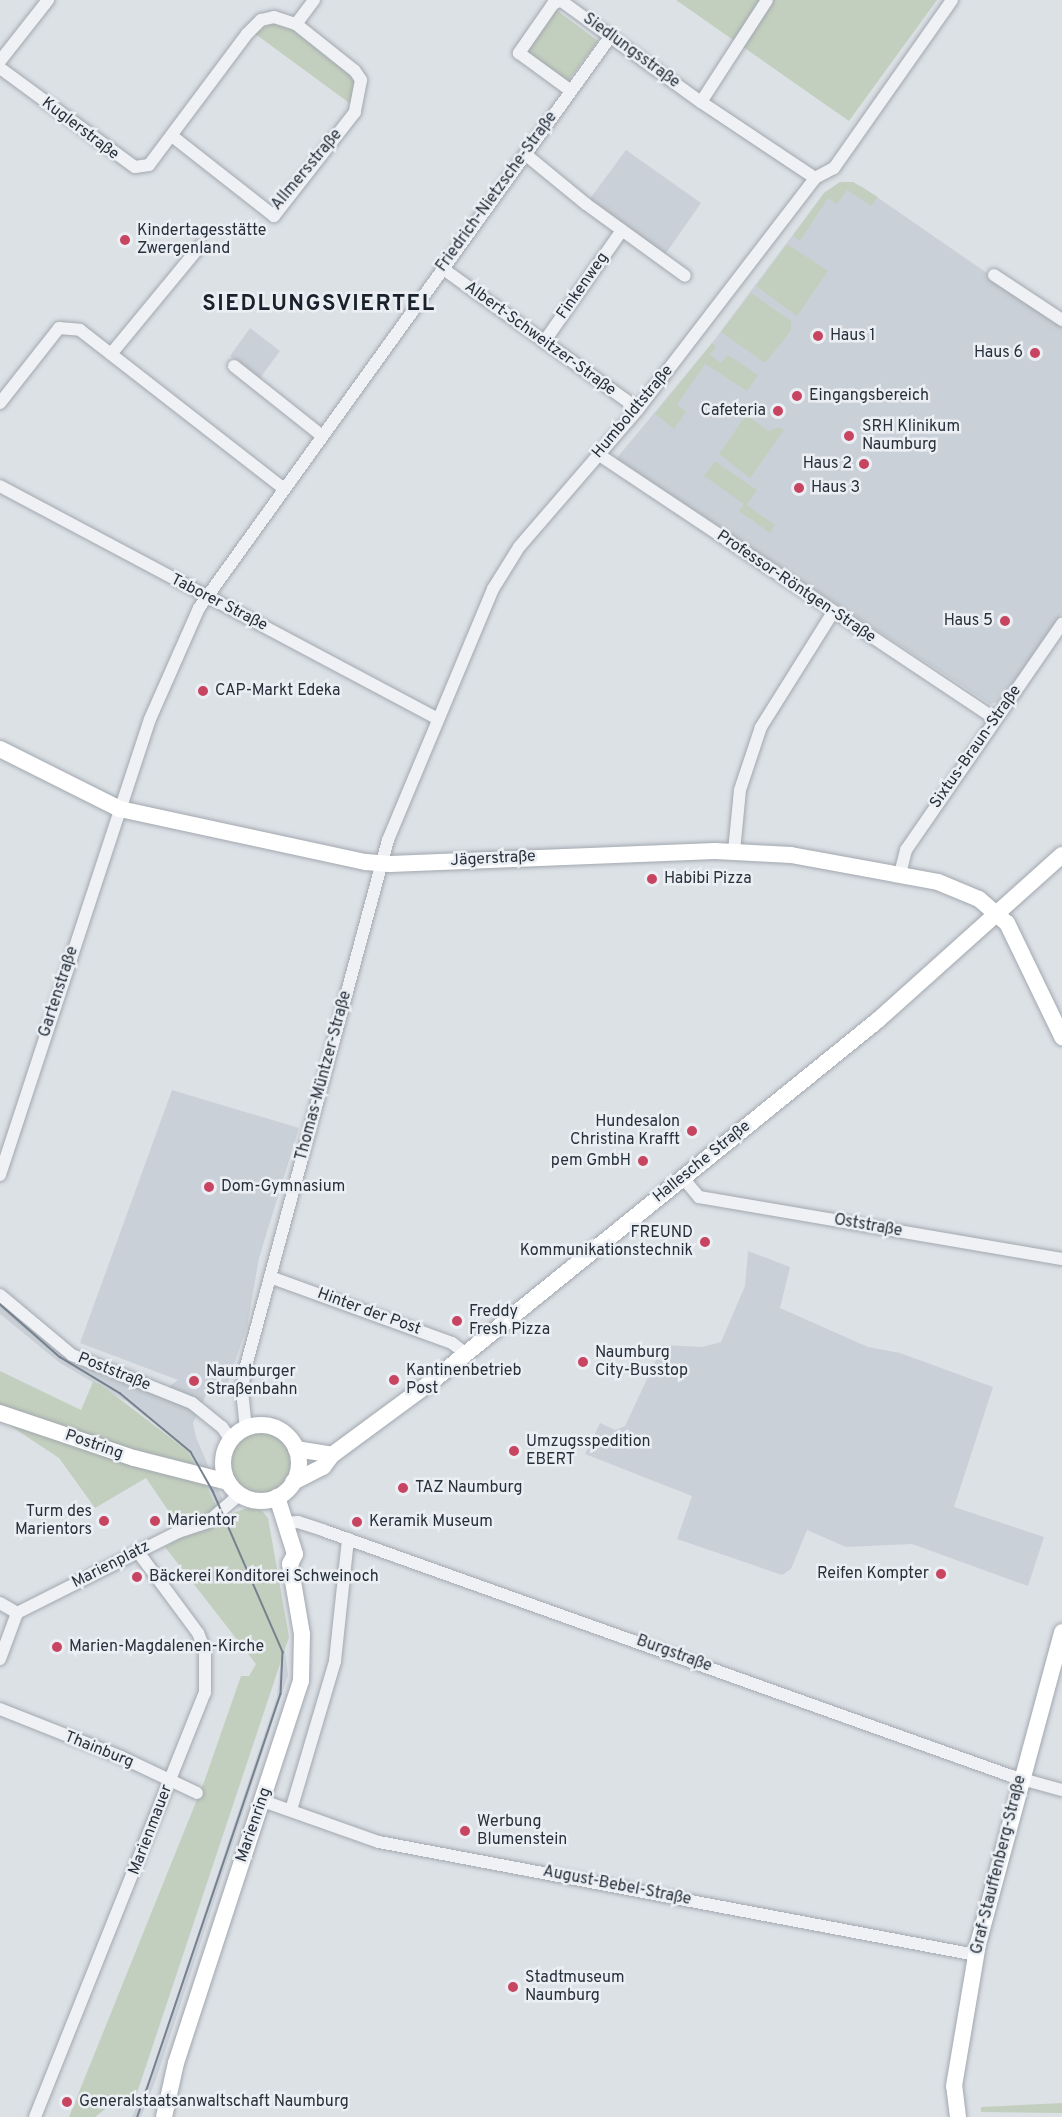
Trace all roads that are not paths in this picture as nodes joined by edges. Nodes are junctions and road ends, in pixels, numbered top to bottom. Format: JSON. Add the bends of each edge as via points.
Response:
{"nodes":[{"id":1,"x":48,"y":0,"type":"edge"},
{"id":2,"x":314,"y":0,"type":"edge"},
{"id":3,"x":560,"y":0,"type":"edge"},
{"id":4,"x":767,"y":0,"type":"edge"},
{"id":5,"x":952,"y":0,"type":"edge"},
{"id":6,"x":296,"y":24,"type":"junction"},
{"id":7,"x":610,"y":37,"type":"junction"},
{"id":8,"x":0,"y":61,"type":"edge"},
{"id":9,"x":0,"y":68,"type":"edge"},
{"id":10,"x":570,"y":90,"type":"junction"},
{"id":11,"x":701,"y":102,"type":"junction"},
{"id":12,"x":172,"y":136,"type":"junction"},
{"id":13,"x":525,"y":154,"type":"junction"},
{"id":14,"x":815,"y":178,"type":"junction"},
{"id":15,"x":622,"y":230,"type":"junction"},
{"id":16,"x":200,"y":246,"type":"dead end"},
{"id":17,"x":442,"y":268,"type":"junction"},
{"id":18,"x":685,"y":276,"type":"dead end"},
{"id":19,"x":994,"y":276,"type":"dead end"},
{"id":20,"x":1062,"y":320,"type":"edge"},
{"id":21,"x":544,"y":342,"type":"junction"},
{"id":22,"x":111,"y":354,"type":"junction"},
{"id":23,"x":234,"y":366,"type":"dead end"},
{"id":24,"x":0,"y":403,"type":"edge"},
{"id":25,"x":638,"y":409,"type":"junction"},
{"id":26,"x":321,"y":435,"type":"junction"},
{"id":27,"x":598,"y":454,"type":"junction"},
{"id":28,"x":0,"y":486,"type":"edge"},
{"id":29,"x":283,"y":488,"type":"junction"},
{"id":30,"x":205,"y":597,"type":"junction"},
{"id":31,"x":832,"y":612,"type":"junction"},
{"id":32,"x":1062,"y":624,"type":"edge"},
{"id":33,"x":438,"y":719,"type":"junction"},
{"id":34,"x":995,"y":719,"type":"junction"},
{"id":35,"x":0,"y":748,"type":"edge"},
{"id":36,"x":120,"y":809,"type":"junction"},
{"id":37,"x":734,"y":851,"type":"junction"},
{"id":38,"x":1062,"y":855,"type":"edge"},
{"id":39,"x":382,"y":864,"type":"junction"},
{"id":40,"x":900,"y":874,"type":"junction"},
{"id":41,"x":996,"y":912,"type":"junction"},
{"id":42,"x":1062,"y":1037,"type":"edge"},
{"id":43,"x":0,"y":1175,"type":"edge"},
{"id":44,"x":683,"y":1178,"type":"junction"},
{"id":45,"x":1062,"y":1258,"type":"edge"},
{"id":46,"x":270,"y":1277,"type":"junction"},
{"id":47,"x":0,"y":1295,"type":"edge"},
{"id":48,"x":465,"y":1353,"type":"junction"},
{"id":49,"x":0,"y":1413,"type":"edge"},
{"id":50,"x":246,"y":1429,"type":"junction"},
{"id":51,"x":231,"y":1440,"type":"junction"},
{"id":52,"x":296,"y":1449,"type":"junction"},
{"id":53,"x":332,"y":1455,"type":"junction"},
{"id":54,"x":224,"y":1458,"type":"junction"},
{"id":55,"x":190,"y":1472,"type":"junction"},
{"id":56,"x":293,"y":1482,"type":"junction"},
{"id":57,"x":234,"y":1488,"type":"junction"},
{"id":58,"x":277,"y":1497,"type":"junction"},
{"id":59,"x":285,"y":1528,"type":"junction"},
{"id":60,"x":348,"y":1539,"type":"junction"},
{"id":61,"x":138,"y":1551,"type":"junction"},
{"id":62,"x":0,"y":1604,"type":"edge"},
{"id":63,"x":17,"y":1613,"type":"junction"},
{"id":64,"x":1062,"y":1632,"type":"edge"},
{"id":65,"x":0,"y":1659,"type":"edge"},
{"id":66,"x":0,"y":1709,"type":"edge"},
{"id":67,"x":1021,"y":1779,"type":"junction"},
{"id":68,"x":170,"y":1781,"type":"junction"},
{"id":69,"x":1062,"y":1790,"type":"edge"},
{"id":70,"x":197,"y":1793,"type":"dead end"},
{"id":71,"x":263,"y":1800,"type":"junction"},
{"id":72,"x":291,"y":1810,"type":"junction"},
{"id":73,"x":976,"y":1955,"type":"junction"},
{"id":74,"x":170,"y":2082,"type":"junction"},
{"id":75,"x":956,"y":2110,"type":"edge"},
{"id":76,"x":168,"y":2113,"type":"edge"},
{"id":77,"x":35,"y":2117,"type":"edge"},
{"id":78,"x":152,"y":2117,"type":"edge"}],
"edges":[{"from":1,"to":8,"type":"street"},
{"from":2,"to":6,"type":"street"},
{"from":3,"to":7,"type":"street","name":"Siedlungsstraße"},
{"from":3,"to":10,"type":"street","name":"Siedlungsstraße","via":[[553,4],[519,53]]},
{"from":4,"to":11,"type":"street"},
{"from":5,"to":14,"type":"street","name":"Humboldtstraße","via":[[834,168]]},
{"from":6,"to":12,"type":"street","name":"Kuglerstraße","via":[[274,17],[261,20]]},
{"from":6,"to":12,"type":"street","name":"Allmersstraße","via":[[361,80],[355,112],[274,216]]},
{"from":7,"to":10,"type":"street","name":"Friedrich-Nietzsche-Straße"},
{"from":7,"to":11,"type":"street","name":"Siedlungsstraße"},
{"from":9,"to":12,"type":"street","name":"Kuglerstraße","via":[[135,167],[149,165]]},
{"from":10,"to":13,"type":"street","name":"Friedrich-Nietzsche-Straße"},
{"from":11,"to":14,"type":"street","name":"Siedlungsstraße"},
{"from":13,"to":15,"type":"street"},
{"from":13,"to":17,"type":"street","name":"Friedrich-Nietzsche-Straße"},
{"from":14,"to":25,"type":"street","name":"Humboldtstraße"},
{"from":15,"to":18,"type":"street"},
{"from":15,"to":21,"type":"street","name":"Finkenweg"},
{"from":16,"to":22,"type":"street"},
{"from":17,"to":21,"type":"street","name":"Albert-Schweitzer-Straße"},
{"from":17,"to":26,"type":"street","name":"Friedrich-Nietzsche-Straße"},
{"from":19,"to":20,"type":"street"},
{"from":21,"to":25,"type":"street","name":"Albert-Schweitzer-Straße"},
{"from":22,"to":24,"type":"street","via":[[80,330],[59,328]]},
{"from":22,"to":29,"type":"street"},
{"from":23,"to":26,"type":"street"},
{"from":25,"to":27,"type":"street","name":"Humboldtstraße"},
{"from":26,"to":29,"type":"street","name":"Friedrich-Nietzsche-Straße"},
{"from":27,"to":31,"type":"street","name":"Professor-Röntgen-Straße"},
{"from":27,"to":33,"type":"street","name":"Humboldtstraße","via":[[505,567]]},
{"from":28,"to":30,"type":"street","name":"Taborer Straße"},
{"from":29,"to":30,"type":"street","name":"Friedrich-Nietzsche-Straße"},
{"from":30,"to":33,"type":"street","name":"Taborer Straße"},
{"from":30,"to":36,"type":"street","name":"Friedrich-Nietzsche-Straße","via":[[154,708]]},
{"from":31,"to":34,"type":"street","name":"Professor-Röntgen-Straße"},
{"from":31,"to":37,"type":"street","via":[[760,727],[740,790]]},
{"from":32,"to":34,"type":"street","name":"Sixtus-Braun-Straße"},
{"from":33,"to":39,"type":"street","name":"Humboldtstraße","via":[[391,831]]},
{"from":34,"to":40,"type":"street","name":"Sixtus-Braun-Straße","via":[[906,850]]},
{"from":35,"to":36,"type":"main road","name":"Jägerstraße"},
{"from":36,"to":39,"type":"main road","name":"Jägerstraße"},
{"from":36,"to":43,"type":"street","name":"Gartenstraße"},
{"from":37,"to":39,"type":"main road","name":"Jägerstraße"},
{"from":37,"to":40,"type":"main road","name":"Jägerstraße","via":[[791,855]]},
{"from":38,"to":41,"type":"main road","name":"Hallesche Straße"},
{"from":39,"to":46,"type":"street","name":"Thomas-Müntzer-Straße"},
{"from":40,"to":41,"type":"main road","name":"Jägerstraße","via":[[968,894]]},
{"from":41,"to":42,"type":"main road","name":"Jägerstraße","via":[[1012,930]]},
{"from":41,"to":44,"type":"main road","name":"Hallesche Straße","via":[[878,1020]]},
{"from":44,"to":45,"type":"street","name":"Oststraße","via":[[699,1197]]},
{"from":44,"to":48,"type":"main road","name":"Hallesche Straße"},
{"from":46,"to":48,"type":"street","name":"Hinter der Post","via":[[452,1343]]},
{"from":46,"to":50,"type":"street","name":"Thomas-Müntzer-Straße","via":[[243,1378]]},
{"from":47,"to":51,"type":"street","name":"Poststraße","via":[[80,1360],[196,1405]]},
{"from":48,"to":53,"type":"main road","name":"Hallesche Straße"},
{"from":49,"to":55,"type":"main road","name":"Postring","via":[[134,1458]]},
{"from":50,"to":51,"type":"main road"},
{"from":50,"to":52,"type":"main road","via":[[259,1425],[276,1428]]},
{"from":51,"to":54,"type":"main road"},
{"from":52,"to":53,"type":"main road"},
{"from":52,"to":56,"type":"main road","via":[[298,1468]]},
{"from":53,"to":56,"type":"main road","name":"Hallesche Straße","via":[[323,1467]]},
{"from":54,"to":55,"type":"main road","via":[[215,1466]]},
{"from":54,"to":57,"type":"main road"},
{"from":55,"to":57,"type":"main road","name":"Postring"},
{"from":56,"to":58,"type":"main road"},
{"from":57,"to":58,"type":"main road","via":[[257,1500]]},
{"from":57,"to":61,"type":"street","name":"Marienplatz","via":[[211,1520]]},
{"from":58,"to":59,"type":"main road","name":"Marienring"},
{"from":59,"to":60,"type":"street","name":"Burgstraße","via":[[298,1522]]},
{"from":59,"to":71,"type":"main road","name":"Marienring","via":[[295,1554],[290,1564],[303,1666]]},
{"from":60,"to":67,"type":"street","name":"Burgstraße"},
{"from":60,"to":72,"type":"street","name":"Marienring","via":[[335,1661]]},
{"from":61,"to":63,"type":"street","name":"Marienplatz"},
{"from":61,"to":68,"type":"street","name":"Marienmauer","via":[[198,1633],[205,1651],[205,1693]]},
{"from":62,"to":63,"type":"street"},
{"from":63,"to":65,"type":"street"},
{"from":64,"to":67,"type":"main road","name":"Graf-Stauffenberg-Straße"},
{"from":66,"to":68,"type":"street","name":"Thainburg"},
{"from":67,"to":69,"type":"street","name":"Burgstraße"},
{"from":67,"to":73,"type":"main road","name":"Graf-Stauffenberg-Straße"},
{"from":68,"to":70,"type":"street","name":"Thainburg"},
{"from":68,"to":77,"type":"street","name":"Marienmauer"},
{"from":71,"to":72,"type":"street","name":"August-Bebel-Straße"},
{"from":71,"to":74,"type":"main road","name":"Marienring"},
{"from":72,"to":73,"type":"street","name":"August-Bebel-Straße","via":[[379,1842]]},
{"from":73,"to":75,"type":"main road","name":"Graf-Stauffenberg-Straße"},
{"from":74,"to":76,"type":"main road"},
{"from":74,"to":78,"type":"main road"}]}
